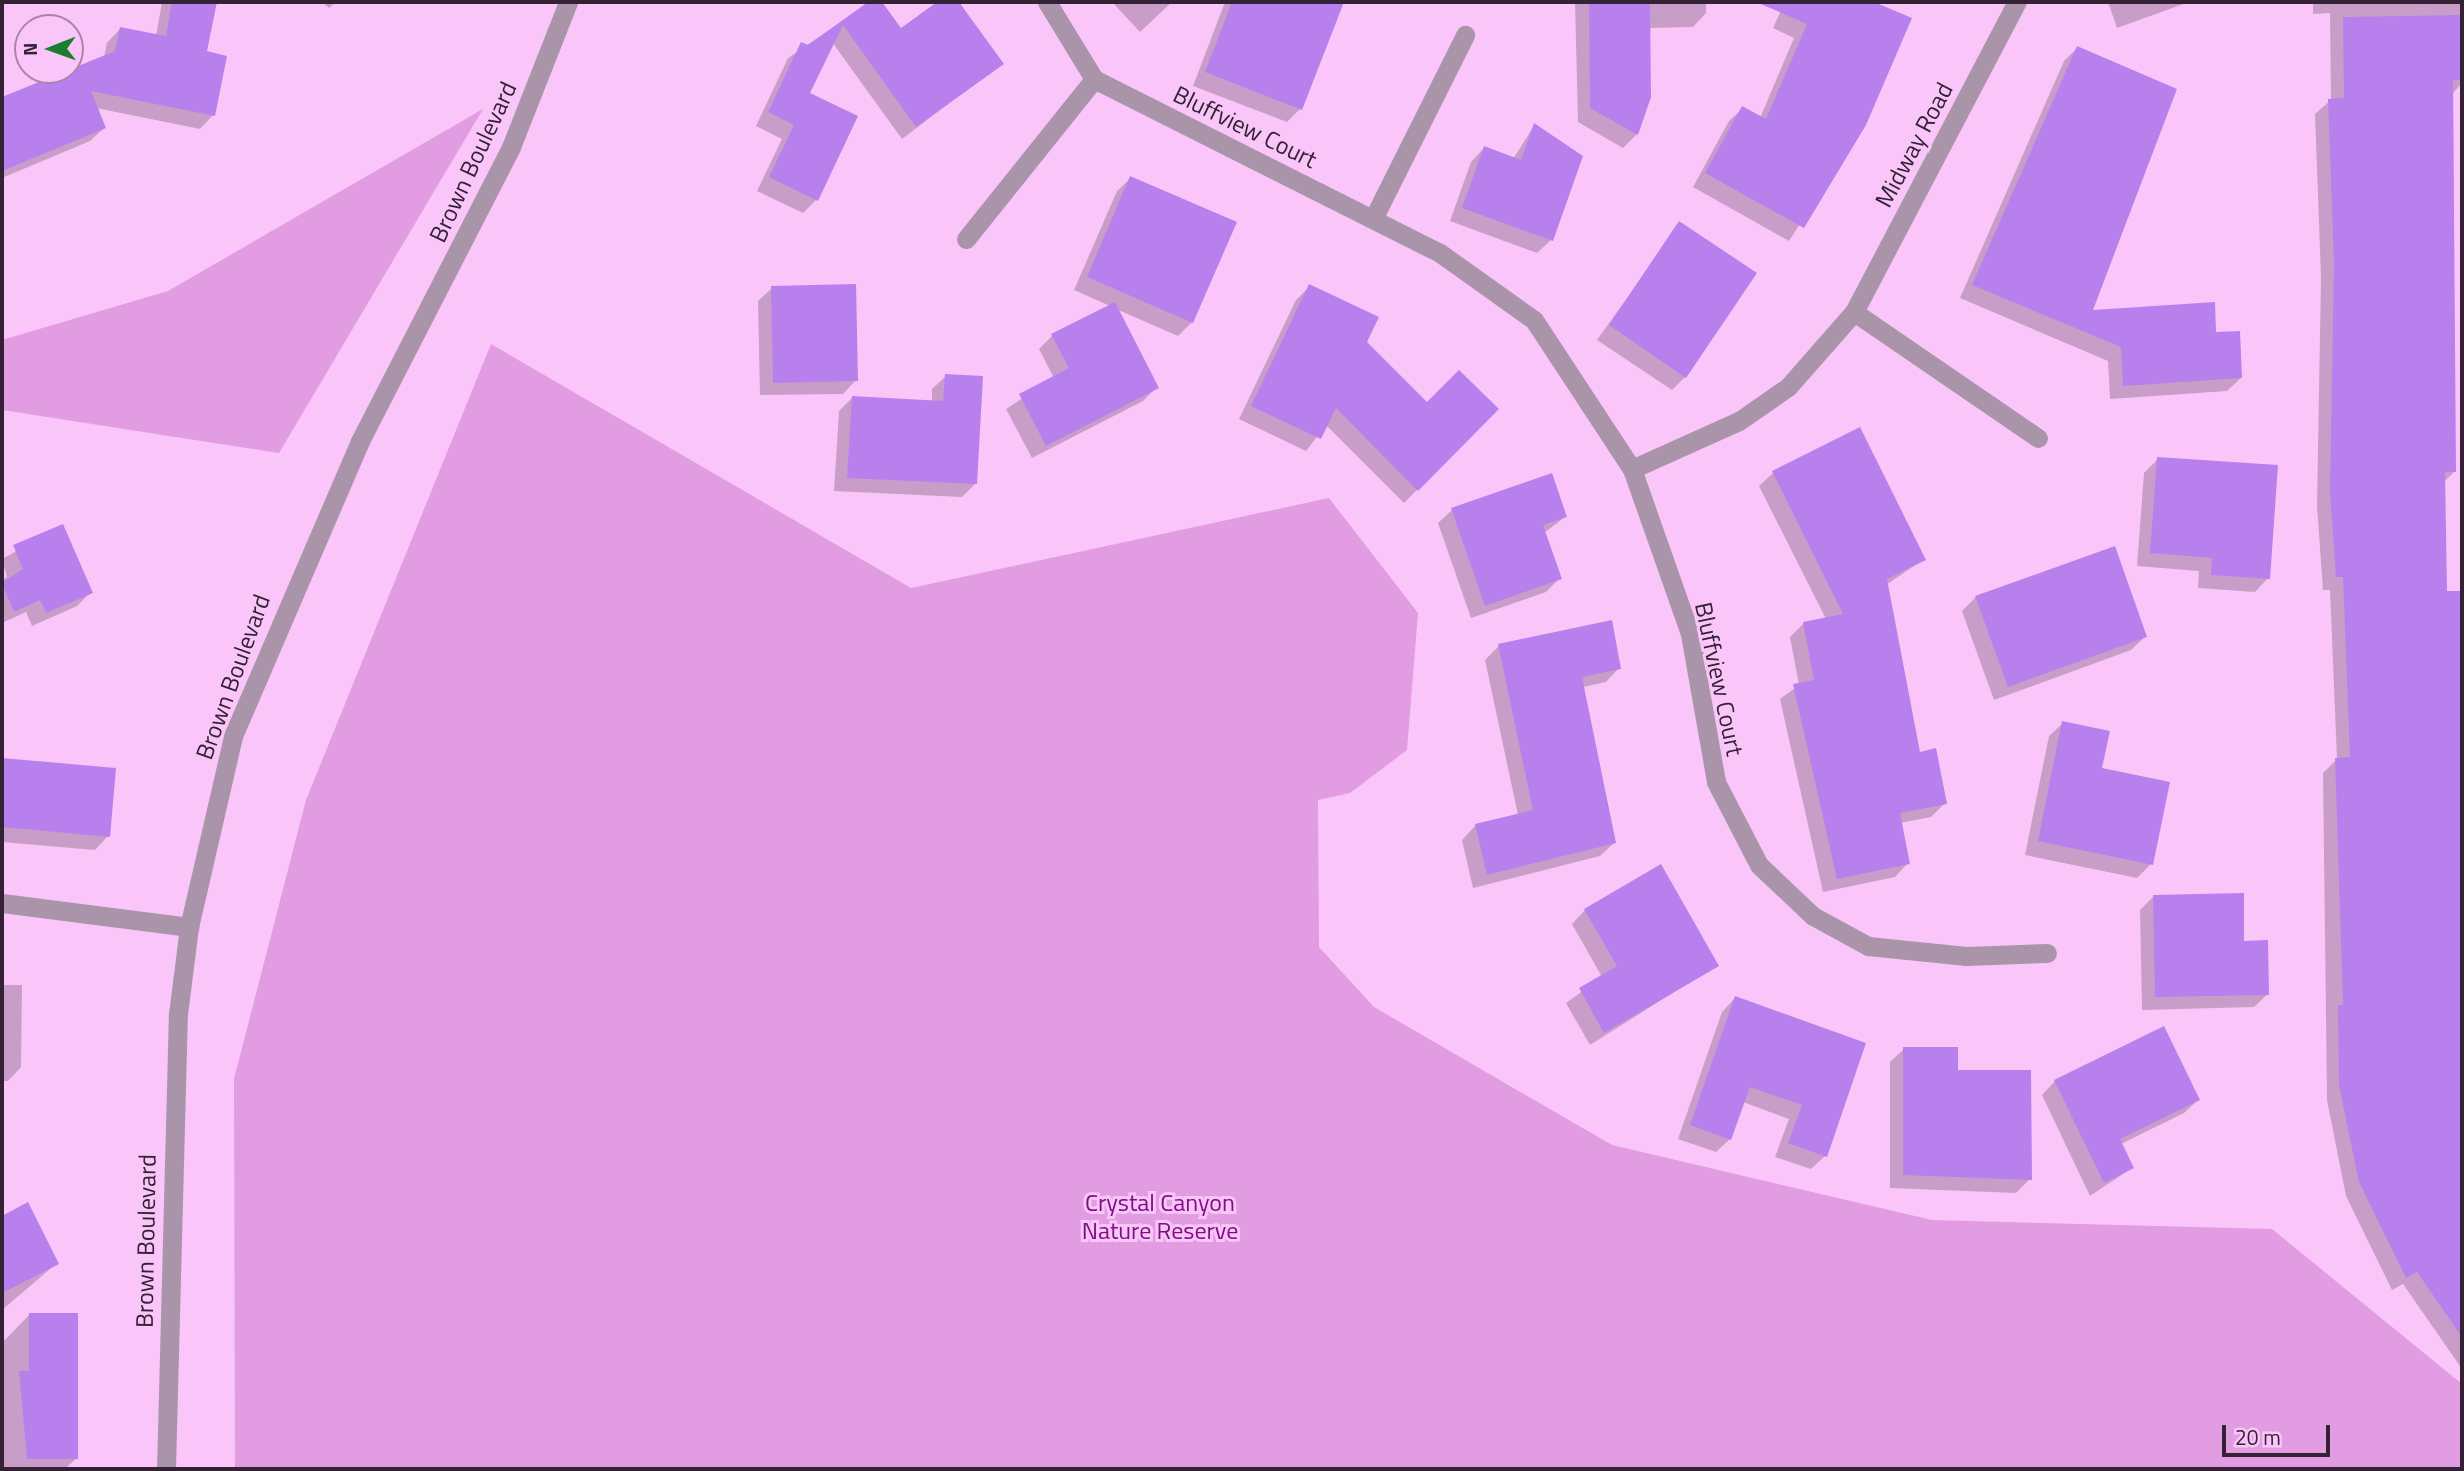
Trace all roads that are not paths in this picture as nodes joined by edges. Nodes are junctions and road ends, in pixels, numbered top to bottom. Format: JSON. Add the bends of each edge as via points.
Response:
{"nodes":[{"id":1,"x":568,"y":2,"type":"edge"},
{"id":2,"x":1047,"y":2,"type":"edge"},
{"id":3,"x":2017,"y":2,"type":"edge"},
{"id":4,"x":1465,"y":35,"type":"dead end"},
{"id":5,"x":1094,"y":79,"type":"junction"},
{"id":6,"x":1373,"y":219,"type":"junction"},
{"id":7,"x":966,"y":239,"type":"dead end"},
{"id":8,"x":1854,"y":312,"type":"junction"},
{"id":9,"x":2038,"y":438,"type":"dead end"},
{"id":10,"x":1632,"y":469,"type":"junction"},
{"id":11,"x":2,"y":903,"type":"edge"},
{"id":12,"x":189,"y":927,"type":"junction"},
{"id":13,"x":2047,"y":953,"type":"dead end"},
{"id":14,"x":166,"y":1469,"type":"edge"}],
"edges":[{"from":1,"to":12,"type":"street","name":"Brown Boulevard","via":[[511,147],[289,596],[233,736]]},
{"from":2,"to":5,"type":"street"},
{"from":3,"to":8,"type":"street","name":"Midway Road"},
{"from":4,"to":6,"type":"street"},
{"from":5,"to":6,"type":"street","name":"Bluffview Court"},
{"from":5,"to":7,"type":"street"},
{"from":6,"to":10,"type":"street","name":"Bluffview Court","via":[[1440,253],[1534,320]]},
{"from":8,"to":9,"type":"street"},
{"from":8,"to":10,"type":"street","name":"Midway Road","via":[[1778,394],[1739,421]]},
{"from":10,"to":13,"type":"street","name":"Bluffview Court","via":[[1690,634],[1716,782],[1759,865],[1813,916],[1868,946],[1966,956]]},
{"from":11,"to":12,"type":"street"},
{"from":12,"to":14,"type":"street","name":"Brown Boulevard","via":[[173,1105]]}]}
